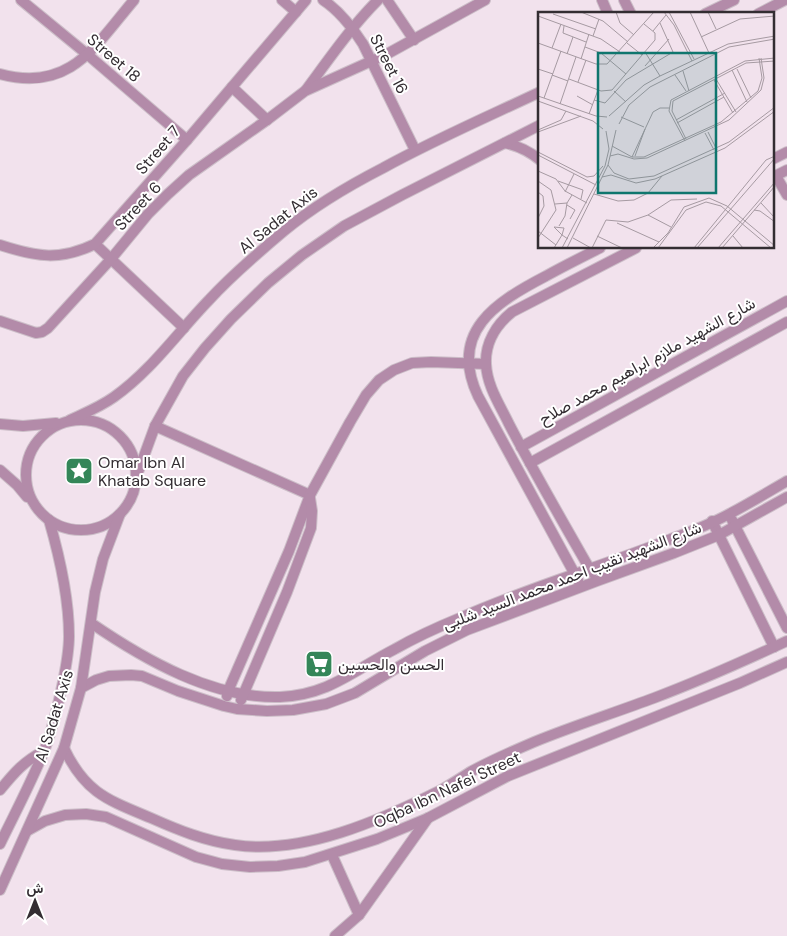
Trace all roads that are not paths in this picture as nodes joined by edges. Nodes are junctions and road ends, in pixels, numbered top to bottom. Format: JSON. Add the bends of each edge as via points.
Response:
{"nodes":[{"id":1,"x":21,"y":0,"type":"edge"},
{"id":2,"x":134,"y":0,"type":"edge"},
{"id":3,"x":282,"y":0,"type":"edge"},
{"id":4,"x":306,"y":0,"type":"edge"},
{"id":5,"x":323,"y":0,"type":"edge"},
{"id":6,"x":378,"y":0,"type":"edge"},
{"id":7,"x":387,"y":0,"type":"edge"},
{"id":8,"x":485,"y":0,"type":"edge"},
{"id":9,"x":602,"y":0,"type":"edge"},
{"id":10,"x":624,"y":0,"type":"edge"},
{"id":11,"x":734,"y":0,"type":"edge"},
{"id":12,"x":785,"y":0,"type":"edge"},
{"id":13,"x":296,"y":12,"type":"junction"},
{"id":14,"x":607,"y":12,"type":"edge"},
{"id":15,"x":630,"y":12,"type":"edge"},
{"id":16,"x":709,"y":12,"type":"edge"},
{"id":17,"x":762,"y":12,"type":"edge"},
{"id":18,"x":352,"y":28,"type":"junction"},
{"id":19,"x":414,"y":40,"type":"junction"},
{"id":20,"x":88,"y":55,"type":"junction"},
{"id":21,"x":372,"y":61,"type":"junction"},
{"id":22,"x":0,"y":74,"type":"edge"},
{"id":23,"x":232,"y":87,"type":"junction"},
{"id":24,"x":305,"y":91,"type":"junction"},
{"id":25,"x":538,"y":93,"type":"edge"},
{"id":26,"x":267,"y":120,"type":"junction"},
{"id":27,"x":538,"y":126,"type":"edge"},
{"id":28,"x":187,"y":140,"type":"junction"},
{"id":29,"x":505,"y":143,"type":"junction"},
{"id":30,"x":415,"y":150,"type":"junction"},
{"id":31,"x":787,"y":152,"type":"edge"},
{"id":32,"x":538,"y":158,"type":"edge"},
{"id":33,"x":774,"y":158,"type":"edge"},
{"id":34,"x":787,"y":170,"type":"edge"},
{"id":35,"x":774,"y":176,"type":"edge"},
{"id":36,"x":787,"y":195,"type":"edge"},
{"id":37,"x":95,"y":244,"type":"junction"},
{"id":38,"x":0,"y":246,"type":"edge"},
{"id":39,"x":606,"y":249,"type":"edge"},
{"id":40,"x":634,"y":249,"type":"edge"},
{"id":41,"x":586,"y":251,"type":"edge"},
{"id":42,"x":111,"y":259,"type":"junction"},
{"id":43,"x":611,"y":260,"type":"junction"},
{"id":44,"x":595,"y":269,"type":"junction"},
{"id":45,"x":787,"y":301,"type":"edge"},
{"id":46,"x":0,"y":321,"type":"edge"},
{"id":47,"x":787,"y":322,"type":"edge"},
{"id":48,"x":184,"y":328,"type":"junction"},
{"id":49,"x":469,"y":363,"type":"junction"},
{"id":50,"x":486,"y":364,"type":"junction"},
{"id":51,"x":70,"y":420,"type":"junction"},
{"id":52,"x":60,"y":423,"type":"junction"},
{"id":53,"x":0,"y":424,"type":"edge"},
{"id":54,"x":155,"y":426,"type":"junction"},
{"id":55,"x":521,"y":447,"type":"junction"},
{"id":56,"x":530,"y":463,"type":"junction"},
{"id":57,"x":0,"y":470,"type":"edge"},
{"id":58,"x":137,"y":475,"type":"junction"},
{"id":59,"x":787,"y":481,"type":"edge"},
{"id":60,"x":310,"y":495,"type":"junction"},
{"id":61,"x":787,"y":496,"type":"edge"},
{"id":62,"x":34,"y":505,"type":"junction"},
{"id":63,"x":120,"y":514,"type":"junction"},
{"id":64,"x":729,"y":514,"type":"junction"},
{"id":65,"x":50,"y":520,"type":"junction"},
{"id":66,"x":712,"y":521,"type":"junction"},
{"id":67,"x":736,"y":526,"type":"junction"},
{"id":68,"x":719,"y":535,"type":"junction"},
{"id":69,"x":590,"y":569,"type":"junction"},
{"id":70,"x":575,"y":574,"type":"junction"},
{"id":71,"x":597,"y":581,"type":"junction"},
{"id":72,"x":582,"y":586,"type":"junction"},
{"id":73,"x":91,"y":623,"type":"junction"},
{"id":74,"x":787,"y":628,"type":"edge"},
{"id":75,"x":787,"y":641,"type":"edge"},
{"id":76,"x":774,"y":647,"type":"junction"},
{"id":77,"x":787,"y":662,"type":"edge"},
{"id":78,"x":732,"y":666,"type":"junction"},
{"id":79,"x":740,"y":683,"type":"junction"},
{"id":80,"x":81,"y":688,"type":"junction"},
{"id":81,"x":228,"y":691,"type":"junction"},
{"id":82,"x":244,"y":694,"type":"junction"},
{"id":83,"x":224,"y":706,"type":"junction"},
{"id":84,"x":237,"y":709,"type":"junction"},
{"id":85,"x":64,"y":748,"type":"junction"},
{"id":86,"x":44,"y":751,"type":"junction"},
{"id":87,"x":0,"y":790,"type":"edge"},
{"id":88,"x":428,"y":818,"type":"junction"},
{"id":89,"x":27,"y":831,"type":"junction"},
{"id":90,"x":0,"y":844,"type":"edge"},
{"id":91,"x":332,"y":854,"type":"junction"},
{"id":92,"x":0,"y":890,"type":"edge"},
{"id":93,"x":359,"y":915,"type":"junction"},
{"id":94,"x":335,"y":936,"type":"edge"}],
"edges":[{"from":1,"to":20,"type":"street","name":"Street 18"},
{"from":2,"to":20,"type":"street"},
{"from":3,"to":13,"type":"street"},
{"from":4,"to":13,"type":"street","name":"Street 7"},
{"from":5,"to":18,"type":"street","name":"Street 16"},
{"from":6,"to":18,"type":"street","name":"Street 6"},
{"from":7,"to":19,"type":"street"},
{"from":8,"to":19,"type":"street","name":"Street 6"},
{"from":9,"to":14,"type":"street"},
{"from":10,"to":15,"type":"street"},
{"from":11,"to":16,"type":"street"},
{"from":12,"to":17,"type":"street"},
{"from":13,"to":23,"type":"street","name":"Street 7"},
{"from":18,"to":21,"type":"street","name":"Street 16"},
{"from":18,"to":24,"type":"street","name":"Street 6"},
{"from":19,"to":21,"type":"street","name":"Street 6"},
{"from":20,"to":22,"type":"street","via":[[58,74],[40,78]]},
{"from":20,"to":28,"type":"street","name":"Street 18"},
{"from":21,"to":24,"type":"street","name":"Street 6"},
{"from":21,"to":30,"type":"street","name":"Street 16"},
{"from":23,"to":26,"type":"street"},
{"from":23,"to":28,"type":"street","name":"Street 7"},
{"from":24,"to":26,"type":"street","name":"Street 6"},
{"from":25,"to":30,"type":"street","name":"Al Sadat Axis"},
{"from":26,"to":42,"type":"street","name":"Street 6","via":[[189,175],[148,214]]},
{"from":27,"to":29,"type":"street"},
{"from":28,"to":37,"type":"street","name":"Street 7"},
{"from":29,"to":32,"type":"street","via":[[518,146]]},
{"from":29,"to":54,"type":"street","via":[[344,226],[302,255],[268,283],[205,348],[183,376]]},
{"from":30,"to":48,"type":"street","name":"Al Sadat Axis","via":[[310,211],[237,273]]},
{"from":31,"to":33,"type":"street"},
{"from":34,"to":35,"type":"street"},
{"from":35,"to":36,"type":"street"},
{"from":37,"to":38,"type":"street","name":"Street 7","via":[[66,255],[50,256]]},
{"from":37,"to":42,"type":"street"},
{"from":39,"to":43,"type":"street"},
{"from":40,"to":43,"type":"street"},
{"from":41,"to":44,"type":"street"},
{"from":41,"to":49,"type":"street","via":[[511,295],[489,312],[471,344]]},
{"from":42,"to":46,"type":"street","name":"Street 6","via":[[42,332],[30,332]]},
{"from":42,"to":48,"type":"street"},
{"from":43,"to":44,"type":"street"},
{"from":44,"to":50,"type":"street","via":[[512,312],[490,340]]},
{"from":45,"to":55,"type":"street","name":"شارع الشهيد ملازم ابراهيم محمد صلاح"},
{"from":47,"to":56,"type":"street","name":"شارع الشهيد ملازم ابراهيم محمد صلاح"},
{"from":48,"to":51,"type":"street","name":"Al Sadat Axis","via":[[132,383],[106,402]]},
{"from":49,"to":50,"type":"street"},
{"from":49,"to":60,"type":"street","via":[[412,363],[379,380],[366,394]]},
{"from":49,"to":70,"type":"street","via":[[478,396]]},
{"from":50,"to":55,"type":"street","via":[[492,389]]},
{"from":51,"to":52,"type":"street"},
{"from":51,"to":58,"type":"street","via":[[90,420],[109,426],[129,447]]},
{"from":52,"to":53,"type":"street"},
{"from":52,"to":62,"type":"street","via":[[43,433],[31,449],[25,467],[26,487]]},
{"from":54,"to":58,"type":"street"},
{"from":54,"to":60,"type":"street"},
{"from":55,"to":56,"type":"street"},
{"from":56,"to":69,"type":"street"},
{"from":57,"to":62,"type":"street"},
{"from":58,"to":63,"type":"street","via":[[135,489]]},
{"from":59,"to":64,"type":"street","name":"شارع الشهيد نقيب احمد محمد السيد شلبى"},
{"from":60,"to":81,"type":"street","via":[[289,552]]},
{"from":60,"to":82,"type":"street","via":[[311,528]]},
{"from":61,"to":67,"type":"street","name":"شارع الشهيد نقيب احمد محمد السيد شلبى"},
{"from":62,"to":65,"type":"street"},
{"from":63,"to":65,"type":"street","via":[[94,529],[63,527]]},
{"from":63,"to":73,"type":"street","name":"Al Sadat Axis","via":[[103,559]]},
{"from":64,"to":66,"type":"street","name":"شارع الشهيد نقيب احمد محمد السيد شلبى"},
{"from":64,"to":67,"type":"street"},
{"from":65,"to":86,"type":"street","name":"Al Sadat Axis","via":[[66,593],[69,638],[58,707]]},
{"from":66,"to":68,"type":"street"},
{"from":66,"to":69,"type":"street","name":"شارع الشهيد نقيب احمد محمد السيد شلبى"},
{"from":67,"to":68,"type":"street","name":"شارع الشهيد نقيب احمد محمد السيد شلبى"},
{"from":67,"to":74,"type":"street"},
{"from":68,"to":71,"type":"street","name":"شارع الشهيد نقيب احمد محمد السيد شلبى"},
{"from":68,"to":76,"type":"street"},
{"from":69,"to":70,"type":"street","name":"شارع الشهيد نقيب احمد محمد السيد شلبى"},
{"from":69,"to":71,"type":"street"},
{"from":70,"to":72,"type":"street"},
{"from":70,"to":82,"type":"street","name":"شارع الشهيد نقيب احمد محمد السيد شلبى","via":[[504,599],[423,634],[339,682],[310,694],[279,697]]},
{"from":71,"to":72,"type":"street","name":"شارع الشهيد نقيب احمد محمد السيد شلبى"},
{"from":72,"to":84,"type":"street","name":"شارع الشهيد نقيب احمد محمد السيد شلبى","via":[[467,630],[339,700],[293,710]]},
{"from":73,"to":80,"type":"street","name":"Al Sadat Axis"},
{"from":73,"to":81,"type":"street","name":"شارع الشهيد نقيب احمد محمد السيد شلبى","via":[[157,663]]},
{"from":75,"to":76,"type":"street","name":"Oqba Ibn Nafei Street"},
{"from":76,"to":78,"type":"street","name":"Oqba Ibn Nafei Street"},
{"from":77,"to":79,"type":"street","name":"Oqba Ibn Nafei Street"},
{"from":78,"to":79,"type":"street"},
{"from":78,"to":85,"type":"street","name":"Oqba Ibn Nafei Street","via":[[656,698],[534,742],[374,821],[294,844],[236,845],[181,831],[108,799],[93,789],[81,778]]},
{"from":79,"to":88,"type":"street","name":"Oqba Ibn Nafei Street","via":[[508,776]]},
{"from":80,"to":83,"type":"street","name":"شارع الشهيد نقيب احمد محمد السيد شلبى","via":[[109,676],[131,674]]},
{"from":80,"to":85,"type":"street","name":"Al Sadat Axis"},
{"from":81,"to":82,"type":"street","name":"شارع الشهيد نقيب احمد محمد السيد شلبى"},
{"from":81,"to":83,"type":"street"},
{"from":82,"to":84,"type":"street"},
{"from":83,"to":84,"type":"street","name":"شارع الشهيد نقيب احمد محمد السيد شلبى"},
{"from":85,"to":89,"type":"street","name":"Al Sadat Axis"},
{"from":86,"to":87,"type":"street","via":[[23,764]]},
{"from":86,"to":90,"type":"street","name":"Al Sadat Axis"},
{"from":88,"to":91,"type":"street","name":"Oqba Ibn Nafei Street"},
{"from":88,"to":93,"type":"street"},
{"from":89,"to":91,"type":"street","name":"Oqba Ibn Nafei Street","via":[[65,815],[86,814],[106,817],[196,857],[222,864],[278,866]]},
{"from":89,"to":92,"type":"street","name":"Al Sadat Axis"},
{"from":91,"to":93,"type":"street"},
{"from":93,"to":94,"type":"street"}]}
